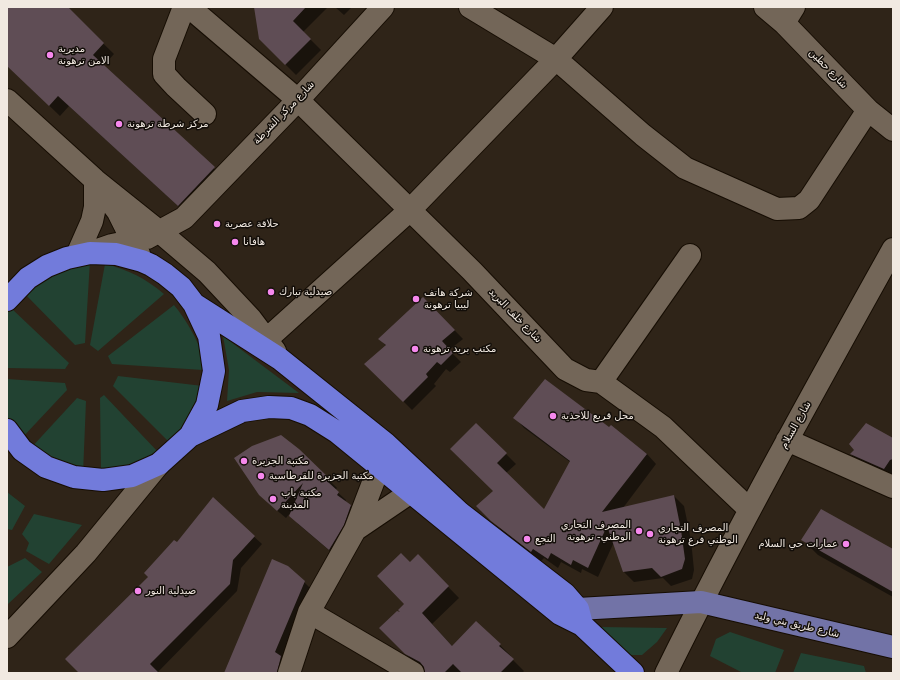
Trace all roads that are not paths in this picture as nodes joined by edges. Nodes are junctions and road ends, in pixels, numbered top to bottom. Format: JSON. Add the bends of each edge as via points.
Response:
{"nodes":[{"id":1,"x":184,"y":7,"type":"edge"},
{"id":2,"x":383,"y":7,"type":"edge"},
{"id":3,"x":470,"y":7,"type":"edge"},
{"id":4,"x":602,"y":7,"type":"edge"},
{"id":5,"x":764,"y":7,"type":"edge"},
{"id":6,"x":199,"y":11,"type":"edge"},
{"id":7,"x":789,"y":15,"type":"edge"},
{"id":8,"x":556,"y":59,"type":"junction"},
{"id":9,"x":7,"y":100,"type":"edge"},
{"id":10,"x":298,"y":100,"type":"junction"},
{"id":11,"x":868,"y":110,"type":"junction"},
{"id":12,"x":205,"y":114,"type":"dead end"},
{"id":13,"x":893,"y":130,"type":"edge"},
{"id":14,"x":95,"y":180,"type":"junction"},
{"id":15,"x":410,"y":210,"type":"junction"},
{"id":16,"x":184,"y":218,"type":"junction"},
{"id":17,"x":160,"y":232,"type":"junction"},
{"id":18,"x":133,"y":241,"type":"junction"},
{"id":19,"x":178,"y":248,"type":"junction"},
{"id":20,"x":893,"y":249,"type":"edge"},
{"id":21,"x":84,"y":254,"type":"junction"},
{"id":22,"x":690,"y":255,"type":"dead end"},
{"id":23,"x":142,"y":261,"type":"junction"},
{"id":24,"x":165,"y":274,"type":"junction"},
{"id":25,"x":28,"y":278,"type":"junction"},
{"id":26,"x":7,"y":286,"type":"edge"},
{"id":27,"x":7,"y":300,"type":"edge"},
{"id":28,"x":194,"y":304,"type":"junction"},
{"id":29,"x":267,"y":339,"type":"junction"},
{"id":30,"x":280,"y":359,"type":"junction"},
{"id":31,"x":601,"y":382,"type":"junction"},
{"id":32,"x":7,"y":430,"type":"edge"},
{"id":33,"x":190,"y":436,"type":"junction"},
{"id":34,"x":787,"y":440,"type":"junction"},
{"id":35,"x":14,"y":446,"type":"edge"},
{"id":36,"x":159,"y":464,"type":"junction"},
{"id":37,"x":379,"y":467,"type":"junction"},
{"id":38,"x":893,"y":487,"type":"edge"},
{"id":39,"x":411,"y":492,"type":"junction"},
{"id":40,"x":749,"y":509,"type":"junction"},
{"id":41,"x":355,"y":530,"type":"junction"},
{"id":42,"x":701,"y":602,"type":"junction"},
{"id":43,"x":310,"y":612,"type":"junction"},
{"id":44,"x":580,"y":617,"type":"junction"},
{"id":45,"x":7,"y":637,"type":"edge"},
{"id":46,"x":893,"y":647,"type":"edge"},
{"id":47,"x":289,"y":673,"type":"edge"},
{"id":48,"x":413,"y":673,"type":"edge"},
{"id":49,"x":633,"y":673,"type":"edge"},
{"id":50,"x":666,"y":673,"type":"edge"}],
"edges":[{"from":1,"to":12,"type":"street","via":[[164,59],[164,74]]},
{"from":2,"to":10,"type":"street","name":"شارع مركز الشرطة"},
{"from":3,"to":8,"type":"street"},
{"from":4,"to":8,"type":"street"},
{"from":5,"to":7,"type":"street","name":"شارع حطين"},
{"from":6,"to":10,"type":"street","name":"شارع خلف البريد"},
{"from":7,"to":11,"type":"street","name":"شارع حطين"},
{"from":8,"to":11,"type":"street","via":[[685,168],[777,209],[799,208],[809,200]]},
{"from":8,"to":15,"type":"street"},
{"from":9,"to":14,"type":"street"},
{"from":10,"to":15,"type":"street","name":"شارع خلف البريد"},
{"from":10,"to":16,"type":"street","name":"شارع مركز الشرطة"},
{"from":11,"to":13,"type":"street","name":"شارع حطين"},
{"from":14,"to":17,"type":"street"},
{"from":14,"to":18,"type":"street","via":[[118,212]]},
{"from":14,"to":21,"type":"street","via":[[92,221]]},
{"from":15,"to":29,"type":"street"},
{"from":15,"to":31,"type":"street","name":"شارع خلف البريد","via":[[565,369],[586,380]]},
{"from":16,"to":17,"type":"street","name":"شارع مركز الشرطة"},
{"from":16,"to":19,"type":"street"},
{"from":17,"to":18,"type":"street","name":"شارع مركز الشرطة"},
{"from":17,"to":19,"type":"street"},
{"from":18,"to":21,"type":"street","name":"شارع مركز الشرطة"},
{"from":18,"to":23,"type":"street"},
{"from":19,"to":24,"type":"street"},
{"from":19,"to":29,"type":"street","via":[[212,278]]},
{"from":20,"to":34,"type":"street","name":"شارع السلام"},
{"from":21,"to":23,"type":"highway","via":[[116,254]]},
{"from":21,"to":25,"type":"highway","via":[[46,266]]},
{"from":22,"to":31,"type":"street"},
{"from":23,"to":24,"type":"highway"},
{"from":24,"to":28,"type":"highway","via":[[181,287]]},
{"from":25,"to":26,"type":"highway"},
{"from":25,"to":27,"type":"highway"},
{"from":28,"to":30,"type":"highway"},
{"from":28,"to":33,"type":"highway","via":[[209,336],[214,371],[207,405]]},
{"from":29,"to":30,"type":"street"},
{"from":30,"to":44,"type":"highway","via":[[385,443],[460,513],[565,594]]},
{"from":31,"to":40,"type":"street","name":"شارع خلف البريد","via":[[663,427]]},
{"from":32,"to":35,"type":"highway"},
{"from":33,"to":36,"type":"highway"},
{"from":33,"to":37,"type":"highway","via":[[242,411],[269,407],[291,408],[310,415],[337,432]]},
{"from":34,"to":38,"type":"street"},
{"from":34,"to":40,"type":"street","name":"شارع السلام"},
{"from":35,"to":36,"type":"highway","via":[[46,467],[74,477],[103,480],[132,476]]},
{"from":36,"to":45,"type":"street","via":[[86,553]]},
{"from":37,"to":39,"type":"highway"},
{"from":37,"to":41,"type":"street"},
{"from":39,"to":41,"type":"street"},
{"from":39,"to":44,"type":"highway","via":[[560,614]]},
{"from":40,"to":42,"type":"street","name":"شارع السلام"},
{"from":41,"to":43,"type":"street"},
{"from":42,"to":44,"type":"main road","name":"شارع طريق بني وليد"},
{"from":42,"to":46,"type":"main road","name":"شارع طريق بني وليد"},
{"from":42,"to":50,"type":"street","name":"شارع السلام"},
{"from":43,"to":47,"type":"street"},
{"from":43,"to":48,"type":"street"},
{"from":44,"to":49,"type":"highway"}]}
